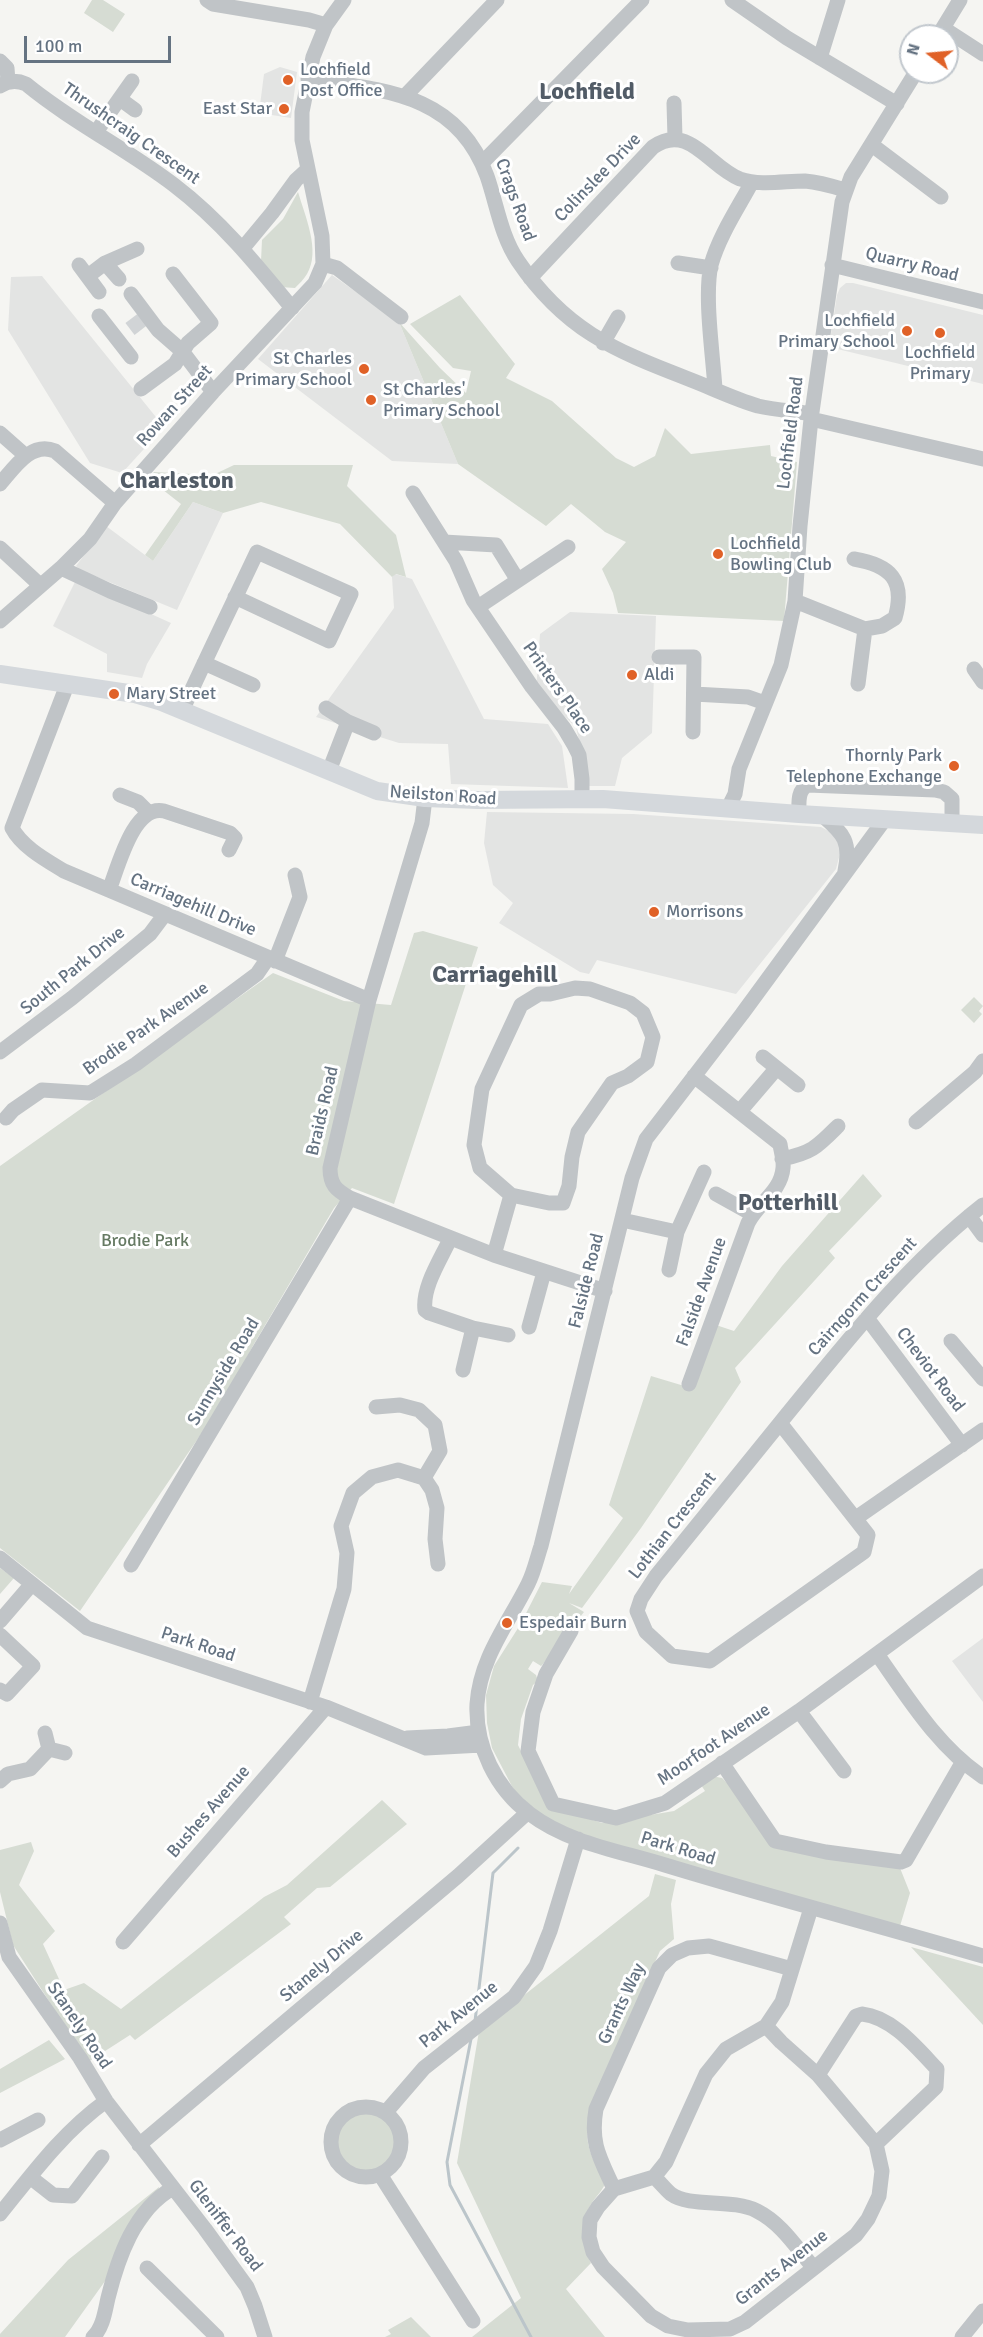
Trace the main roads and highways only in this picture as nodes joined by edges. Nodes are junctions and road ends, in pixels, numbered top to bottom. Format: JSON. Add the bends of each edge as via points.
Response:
{"nodes":[{"id":1,"x":0,"y":674,"type":"edge"},
{"id":2,"x":983,"y":825,"type":"edge"}],
"edges":[{"from":1,"to":2,"type":"main road","name":"Neilston Road","via":[[159,701],[377,791],[425,798],[582,800]]}]}
